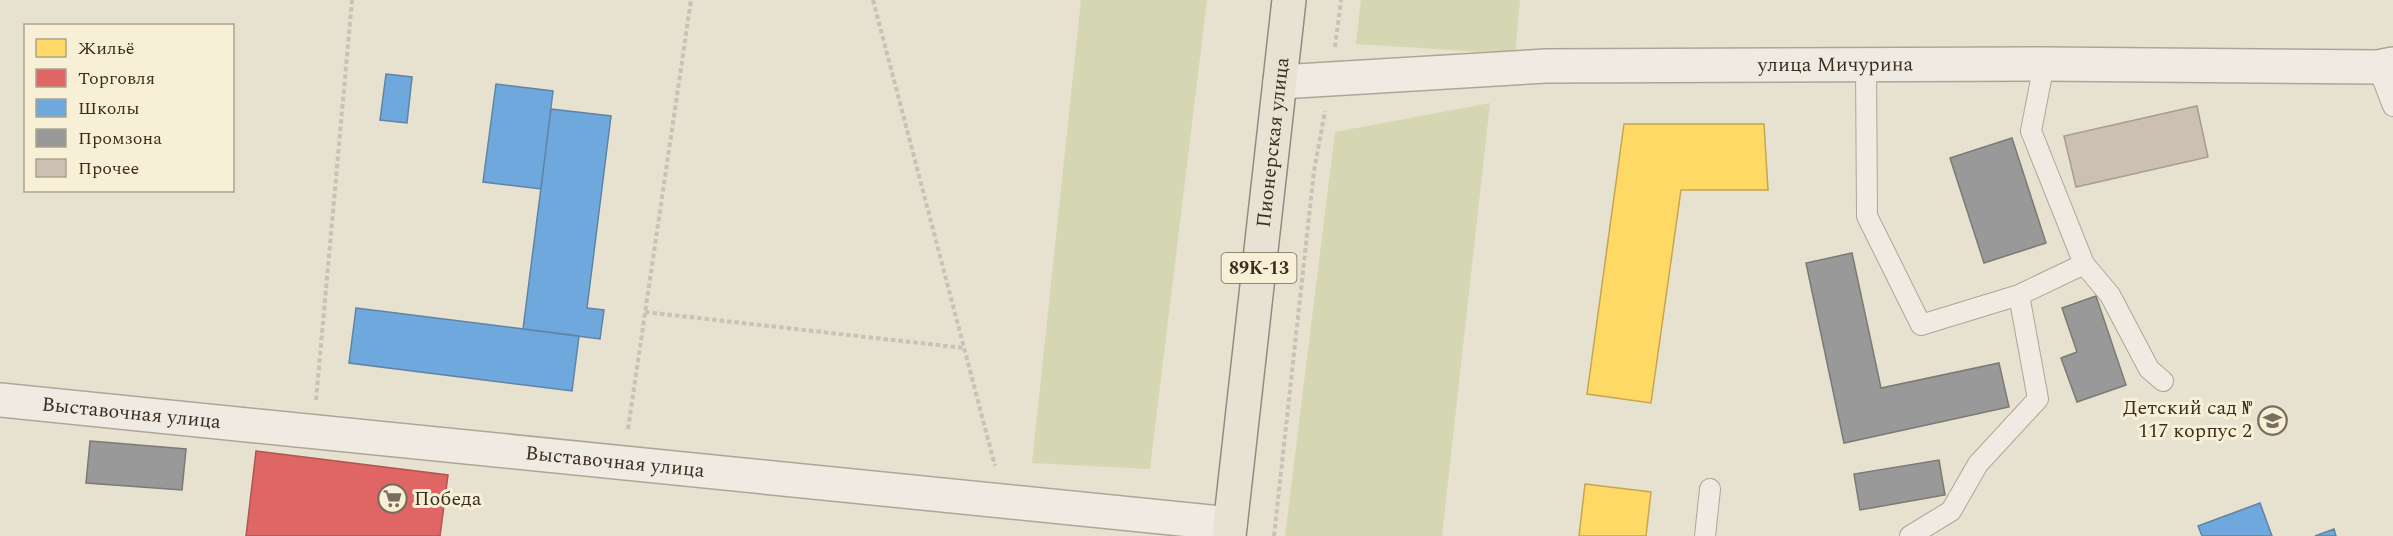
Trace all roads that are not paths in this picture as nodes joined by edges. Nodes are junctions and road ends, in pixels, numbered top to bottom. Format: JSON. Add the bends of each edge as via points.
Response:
{"nodes":[{"id":1,"x":1289,"y":0,"type":"edge"},
{"id":2,"x":1866,"y":64,"type":"junction"},
{"id":3,"x":2044,"y":64,"type":"junction"},
{"id":4,"x":2386,"y":66,"type":"edge"},
{"id":5,"x":1280,"y":82,"type":"junction"},
{"id":6,"x":2393,"y":106,"type":"edge"},
{"id":7,"x":2084,"y":264,"type":"junction"},
{"id":8,"x":2019,"y":295,"type":"junction"},
{"id":9,"x":2163,"y":381,"type":"dead end"},
{"id":10,"x":0,"y":400,"type":"edge"},
{"id":11,"x":1710,"y":489,"type":"dead end"},
{"id":12,"x":1230,"y":530,"type":"edge"},
{"id":13,"x":1705,"y":536,"type":"edge"},
{"id":14,"x":1910,"y":536,"type":"edge"}],
"edges":[{"from":1,"to":5,"type":"main road","name":"Пионерская улица","number":"89К-13"},
{"from":2,"to":3,"type":"street","name":"улица Мичурина"},
{"from":2,"to":5,"type":"street","name":"улица Мичурина","via":[[1546,66]]},
{"from":2,"to":8,"type":"lane","via":[[1867,216],[1921,324]]},
{"from":3,"to":4,"type":"street","name":"улица Мичурина"},
{"from":3,"to":7,"type":"lane","via":[[2031,131]]},
{"from":4,"to":6,"type":"lane"},
{"from":5,"to":12,"type":"main road","name":"Пионерская улица","number":"89К-13"},
{"from":7,"to":8,"type":"lane"},
{"from":7,"to":9,"type":"lane","via":[[2110,295],[2149,369]]},
{"from":8,"to":14,"type":"lane","via":[[2038,399],[1978,464],[1951,511]]},
{"from":10,"to":12,"type":"street","name":"Выставочная улица","via":[[1005,501]]},
{"from":11,"to":13,"type":"lane"}]}
